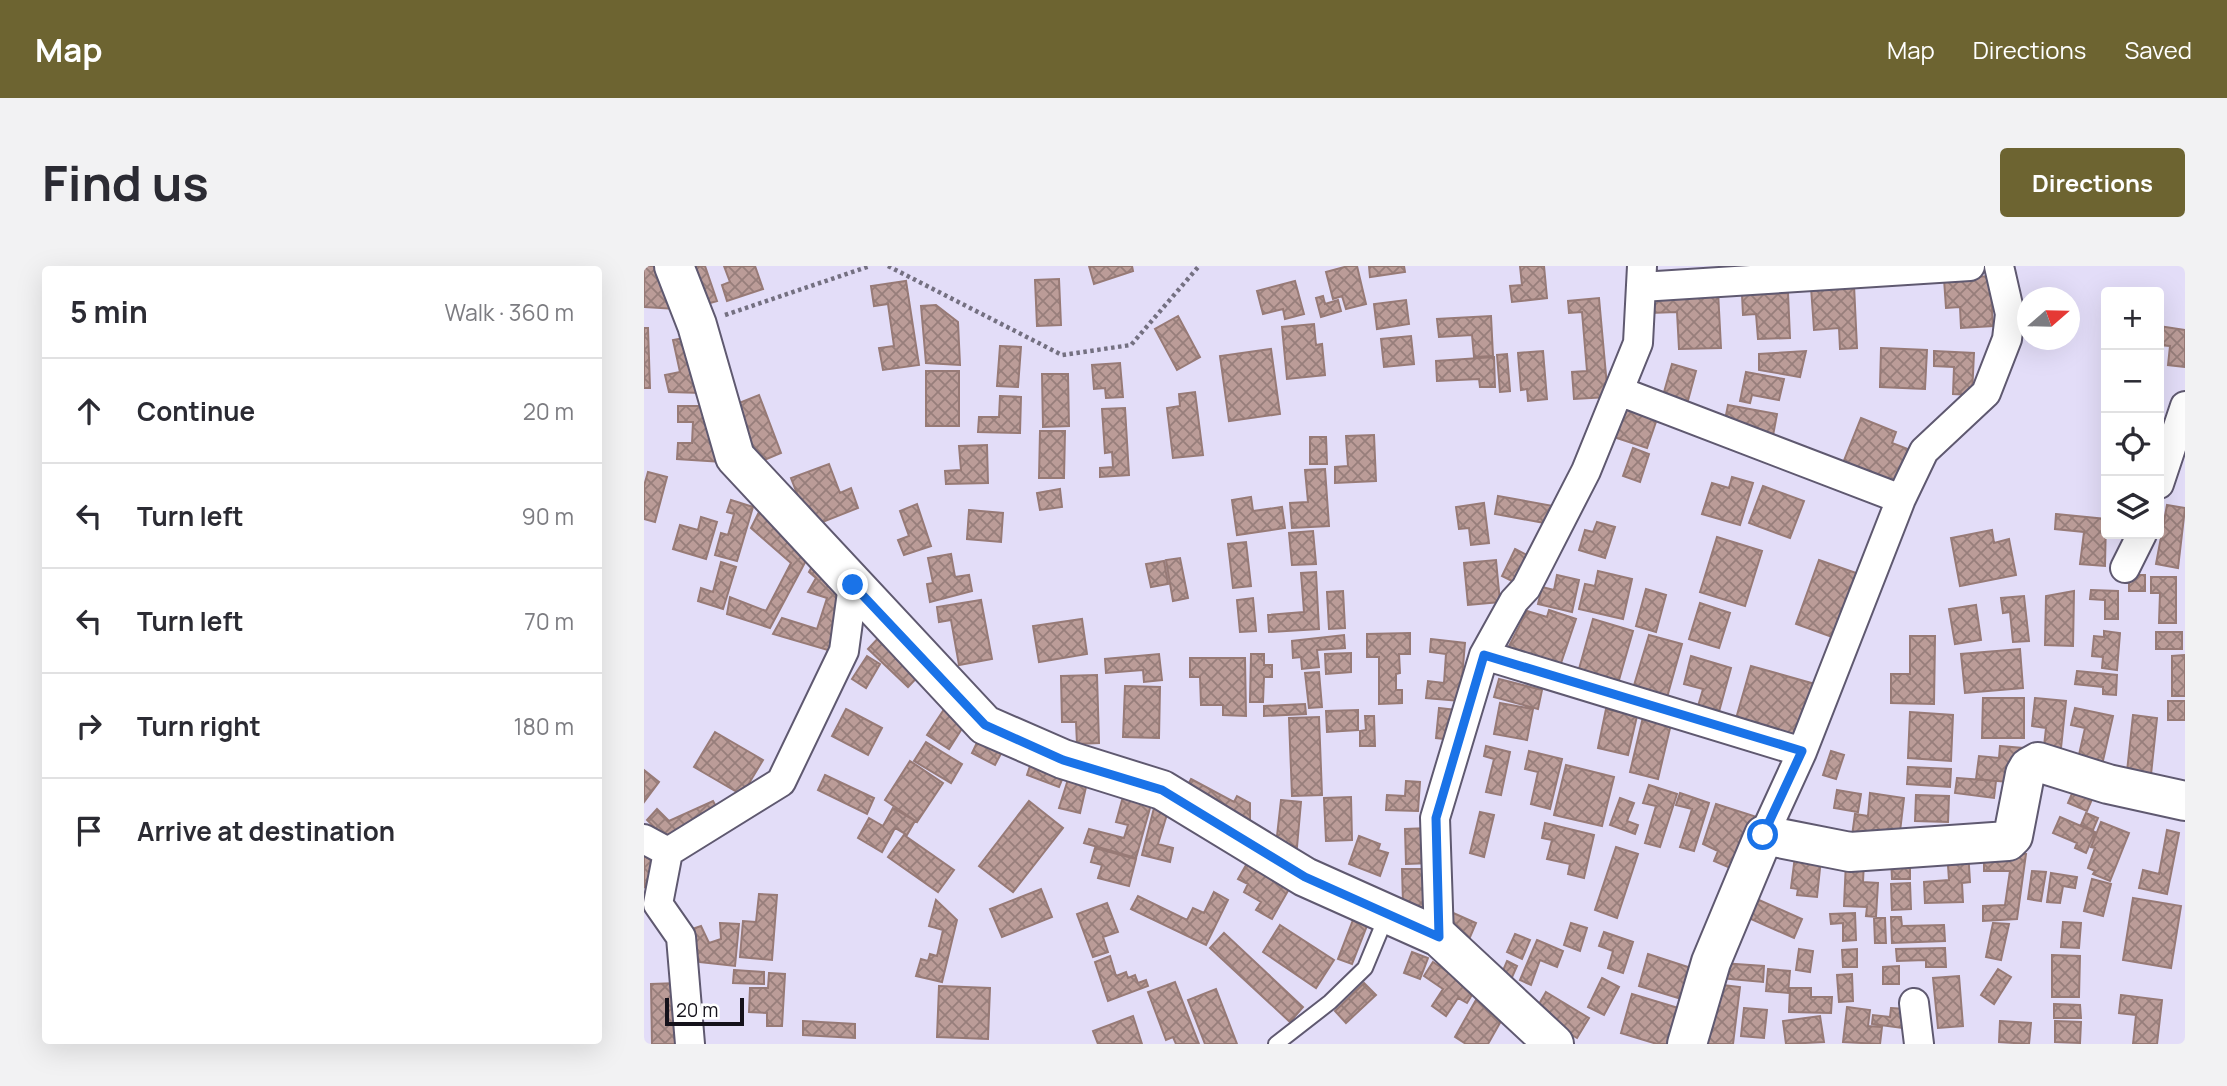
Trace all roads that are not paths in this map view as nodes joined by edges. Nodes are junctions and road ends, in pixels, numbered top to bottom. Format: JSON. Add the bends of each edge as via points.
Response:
{"nodes":[{"id":1,"x":674,"y":266,"type":"edge"},
{"id":2,"x":1970,"y":266,"type":"edge"},
{"id":3,"x":1999,"y":266,"type":"edge"},
{"id":4,"x":1641,"y":277,"type":"edge"},
{"id":5,"x":1619,"y":391,"type":"junction"},
{"id":6,"x":2185,"y":406,"type":"edge"},
{"id":7,"x":2162,"y":476,"type":"edge"},
{"id":8,"x":1901,"y":499,"type":"junction"},
{"id":9,"x":2140,"y":539,"type":"edge"},
{"id":10,"x":2125,"y":568,"type":"dead end"},
{"id":11,"x":853,"y":585,"type":"junction"},
{"id":12,"x":1484,"y":655,"type":"junction"},
{"id":13,"x":1802,"y":751,"type":"junction"},
{"id":14,"x":2185,"y":801,"type":"edge"},
{"id":15,"x":1763,"y":835,"type":"junction"},
{"id":16,"x":656,"y":845,"type":"edge"},
{"id":17,"x":1387,"y":914,"type":"junction"},
{"id":18,"x":1439,"y":937,"type":"junction"},
{"id":19,"x":1914,"y":1003,"type":"dead end"},
{"id":20,"x":690,"y":1044,"type":"edge"},
{"id":21,"x":1276,"y":1044,"type":"edge"},
{"id":22,"x":1554,"y":1044,"type":"edge"},
{"id":23,"x":1687,"y":1044,"type":"edge"},
{"id":24,"x":1919,"y":1044,"type":"edge"}],
"edges":[{"from":1,"to":11,"type":"street","via":[[735,457]]},
{"from":2,"to":4,"type":"street"},
{"from":3,"to":8,"type":"street","via":[[2010,314],[2007,339],[1986,393],[1924,451]]},
{"from":4,"to":5,"type":"street","via":[[1638,343]]},
{"from":5,"to":8,"type":"street"},
{"from":5,"to":12,"type":"street","via":[[1586,471],[1527,588],[1514,601]]},
{"from":6,"to":7,"type":"street"},
{"from":8,"to":13,"type":"street"},
{"from":9,"to":10,"type":"street"},
{"from":11,"to":16,"type":"street","via":[[844,651],[781,782]]},
{"from":11,"to":17,"type":"street","via":[[985,725],[1063,760],[1162,790],[1305,877]]},
{"from":12,"to":13,"type":"street"},
{"from":12,"to":18,"type":"street","via":[[1436,818]]},
{"from":13,"to":15,"type":"street"},
{"from":14,"to":15,"type":"street","via":[[2038,762],[2025,774],[2013,836],[2008,841],[1850,852]]},
{"from":15,"to":23,"type":"street","via":[[1711,962]]},
{"from":16,"to":20,"type":"street","via":[[659,904],[681,937]]},
{"from":17,"to":18,"type":"street"},
{"from":17,"to":21,"type":"lane","via":[[1365,968]]},
{"from":18,"to":22,"type":"street"},
{"from":19,"to":24,"type":"street"}]}
